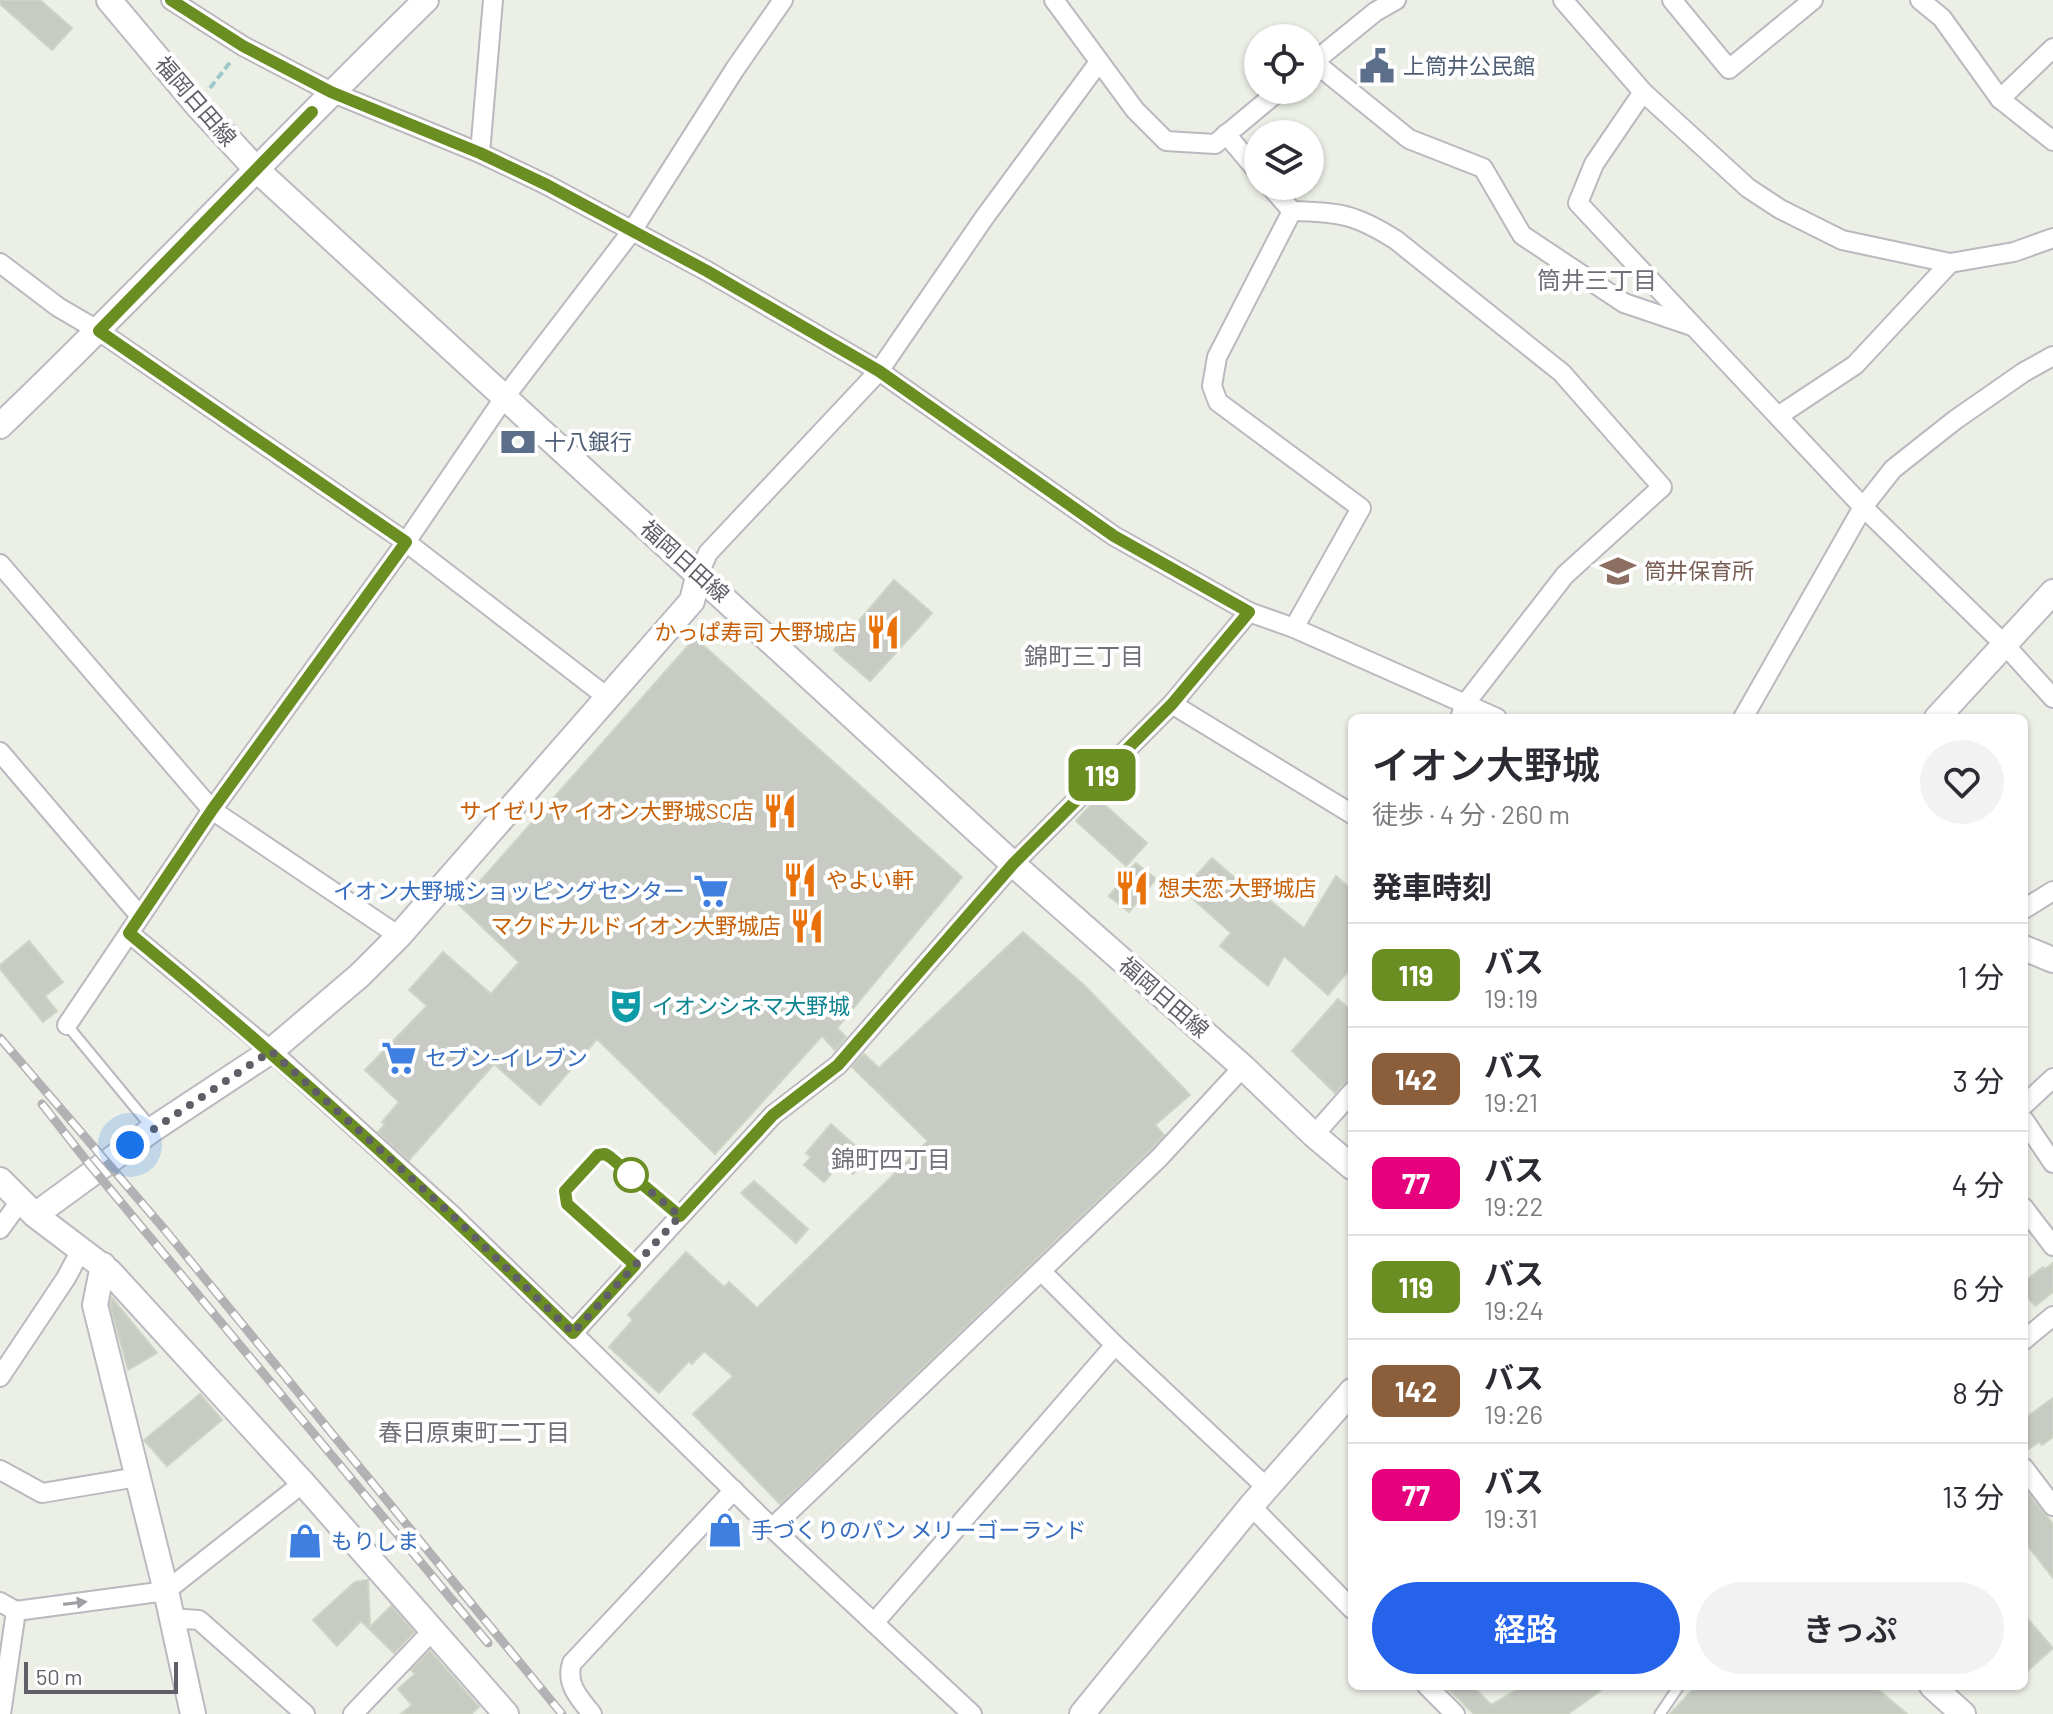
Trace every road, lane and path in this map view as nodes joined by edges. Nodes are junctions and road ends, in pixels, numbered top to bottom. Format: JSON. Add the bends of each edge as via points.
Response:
{"nodes":[{"id":1,"x":109,"y":0,"type":"edge"},
{"id":2,"x":171,"y":0,"type":"edge"},
{"id":3,"x":426,"y":0,"type":"edge"},
{"id":4,"x":493,"y":0,"type":"edge"},
{"id":5,"x":783,"y":0,"type":"edge"},
{"id":6,"x":1054,"y":0,"type":"edge"},
{"id":7,"x":1396,"y":0,"type":"edge"},
{"id":8,"x":1563,"y":0,"type":"edge"},
{"id":9,"x":1672,"y":0,"type":"edge"},
{"id":10,"x":1813,"y":0,"type":"edge"},
{"id":11,"x":1920,"y":0,"type":"edge"},
{"id":12,"x":243,"y":46,"type":"junction"},
{"id":13,"x":2053,"y":48,"type":"edge"},
{"id":14,"x":1324,"y":54,"type":"edge"},
{"id":15,"x":1099,"y":62,"type":"junction"},
{"id":16,"x":1324,"y":73,"type":"edge"},
{"id":17,"x":331,"y":92,"type":"junction"},
{"id":18,"x":1643,"y":92,"type":"junction"},
{"id":19,"x":2000,"y":99,"type":"junction"},
{"id":20,"x":1263,"y":104,"type":"edge"},
{"id":21,"x":197,"y":105,"type":"junction"},
{"id":22,"x":1226,"y":134,"type":"junction"},
{"id":23,"x":2053,"y":141,"type":"edge"},
{"id":24,"x":480,"y":153,"type":"junction"},
{"id":25,"x":1244,"y":155,"type":"edge"},
{"id":26,"x":257,"y":170,"type":"junction"},
{"id":27,"x":1282,"y":200,"type":"edge"},
{"id":28,"x":1292,"y":211,"type":"junction"},
{"id":29,"x":632,"y":231,"type":"junction"},
{"id":30,"x":2053,"y":238,"type":"edge"},
{"id":31,"x":0,"y":263,"type":"edge"},
{"id":32,"x":1950,"y":263,"type":"junction"},
{"id":33,"x":1694,"y":327,"type":"junction"},
{"id":34,"x":99,"y":331,"type":"junction"},
{"id":35,"x":2053,"y":356,"type":"edge"},
{"id":36,"x":879,"y":371,"type":"junction"},
{"id":37,"x":504,"y":398,"type":"junction"},
{"id":38,"x":1778,"y":416,"type":"junction"},
{"id":39,"x":0,"y":426,"type":"edge"},
{"id":40,"x":1863,"y":507,"type":"junction"},
{"id":41,"x":406,"y":542,"type":"junction"},
{"id":42,"x":0,"y":564,"type":"edge"},
{"id":43,"x":699,"y":573,"type":"junction"},
{"id":44,"x":2053,"y":592,"type":"edge"},
{"id":45,"x":1249,"y":612,"type":"junction"},
{"id":46,"x":1294,"y":628,"type":"junction"},
{"id":47,"x":2005,"y":645,"type":"junction"},
{"id":48,"x":607,"y":697,"type":"junction"},
{"id":49,"x":2053,"y":698,"type":"edge"},
{"id":50,"x":1172,"y":704,"type":"junction"},
{"id":51,"x":1462,"y":711,"type":"edge"},
{"id":52,"x":1745,"y":714,"type":"edge"},
{"id":53,"x":1941,"y":714,"type":"edge"},
{"id":54,"x":0,"y":752,"type":"edge"},
{"id":55,"x":212,"y":810,"type":"junction"},
{"id":56,"x":1348,"y":812,"type":"edge"},
{"id":57,"x":1013,"y":864,"type":"junction"},
{"id":58,"x":2053,"y":891,"type":"edge"},
{"id":59,"x":2028,"y":907,"type":"edge"},
{"id":60,"x":140,"y":916,"type":"junction"},
{"id":61,"x":129,"y":933,"type":"junction"},
{"id":62,"x":399,"y":936,"type":"junction"},
{"id":63,"x":2028,"y":950,"type":"edge"},
{"id":64,"x":2053,"y":960,"type":"edge"},
{"id":65,"x":67,"y":1025,"type":"joint"},
{"id":66,"x":271,"y":1051,"type":"junction"},
{"id":67,"x":1243,"y":1067,"type":"junction"},
{"id":68,"x":2053,"y":1078,"type":"edge"},
{"id":69,"x":1348,"y":1097,"type":"edge"},
{"id":70,"x":2028,"y":1101,"type":"edge"},
{"id":71,"x":2028,"y":1126,"type":"edge"},
{"id":72,"x":153,"y":1129,"type":"junction"},
{"id":73,"x":1314,"y":1135,"type":"junction"},
{"id":74,"x":2053,"y":1163,"type":"edge"},
{"id":75,"x":1348,"y":1164,"type":"edge"},
{"id":76,"x":0,"y":1180,"type":"edge"},
{"id":77,"x":28,"y":1207,"type":"junction"},
{"id":78,"x":2028,"y":1213,"type":"edge"},
{"id":79,"x":680,"y":1216,"type":"junction"},
{"id":80,"x":0,"y":1229,"type":"edge"},
{"id":81,"x":2053,"y":1246,"type":"edge"},
{"id":82,"x":81,"y":1250,"type":"junction"},
{"id":83,"x":103,"y":1265,"type":"junction"},
{"id":84,"x":635,"y":1265,"type":"junction"},
{"id":85,"x":1041,"y":1271,"type":"junction"},
{"id":86,"x":2053,"y":1316,"type":"edge"},
{"id":87,"x":573,"y":1333,"type":"junction"},
{"id":88,"x":2028,"y":1337,"type":"edge"},
{"id":89,"x":1115,"y":1345,"type":"junction"},
{"id":90,"x":0,"y":1376,"type":"edge"},
{"id":91,"x":1348,"y":1396,"type":"edge"},
{"id":92,"x":0,"y":1470,"type":"edge"},
{"id":93,"x":2028,"y":1473,"type":"edge"},
{"id":94,"x":137,"y":1477,"type":"junction"},
{"id":95,"x":303,"y":1483,"type":"junction"},
{"id":96,"x":734,"y":1490,"type":"junction"},
{"id":97,"x":1259,"y":1497,"type":"junction"},
{"id":98,"x":2053,"y":1506,"type":"edge"},
{"id":99,"x":772,"y":1528,"type":"junction"},
{"id":100,"x":166,"y":1591,"type":"junction"},
{"id":101,"x":1348,"y":1604,"type":"edge"},
{"id":102,"x":8,"y":1606,"type":"edge"},
{"id":103,"x":170,"y":1618,"type":"junction"},
{"id":104,"x":874,"y":1623,"type":"junction"},
{"id":105,"x":434,"y":1629,"type":"junction"},
{"id":106,"x":1431,"y":1690,"type":"edge"},
{"id":107,"x":1676,"y":1690,"type":"edge"},
{"id":108,"x":1936,"y":1690,"type":"edge"},
{"id":109,"x":1,"y":1714,"type":"edge"},
{"id":110,"x":187,"y":1714,"type":"edge"},
{"id":111,"x":305,"y":1714,"type":"edge"},
{"id":112,"x":353,"y":1714,"type":"edge"},
{"id":113,"x":506,"y":1714,"type":"edge"},
{"id":114,"x":592,"y":1714,"type":"edge"},
{"id":115,"x":972,"y":1714,"type":"edge"},
{"id":116,"x":1082,"y":1714,"type":"edge"},
{"id":117,"x":1455,"y":1714,"type":"edge"},
{"id":118,"x":1660,"y":1714,"type":"edge"},
{"id":119,"x":1963,"y":1714,"type":"edge"}],
"edges":[{"from":1,"to":21,"type":"street","name":"福岡日田線"},
{"from":2,"to":12,"type":"street"},
{"from":3,"to":17,"type":"street"},
{"from":4,"to":24,"type":"street"},
{"from":5,"to":29,"type":"street"},
{"from":6,"to":15,"type":"street"},
{"from":7,"to":14,"type":"street"},
{"from":8,"to":18,"type":"street"},
{"from":9,"to":10,"type":"street","via":[[1729,69]]},
{"from":11,"to":19,"type":"street","via":[[1942,18]]},
{"from":12,"to":17,"type":"street"},
{"from":12,"to":21,"type":"path"},
{"from":13,"to":19,"type":"street"},
{"from":15,"to":22,"type":"street","via":[[1166,141],[1215,144]]},
{"from":15,"to":36,"type":"street"},
{"from":16,"to":33,"type":"street","via":[[1409,139],[1483,168],[1522,235],[1624,303]]},
{"from":17,"to":24,"type":"street"},
{"from":17,"to":26,"type":"street"},
{"from":18,"to":32,"type":"street","via":[[1748,188],[1780,209],[1842,240]]},
{"from":18,"to":33,"type":"street","via":[[1594,164],[1578,203]]},
{"from":19,"to":23,"type":"street"},
{"from":20,"to":22,"type":"street"},
{"from":21,"to":26,"type":"street","name":"福岡日田線"},
{"from":22,"to":25,"type":"street"},
{"from":24,"to":29,"type":"street"},
{"from":26,"to":34,"type":"street"},
{"from":26,"to":37,"type":"street","name":"福岡日田線"},
{"from":27,"to":28,"type":"street"},
{"from":28,"to":46,"type":"street","via":[[1217,357],[1212,386],[1218,402],[1361,508]]},
{"from":28,"to":51,"type":"street","via":[[1340,212],[1396,240],[1562,373],[1662,487],[1565,575]]},
{"from":29,"to":36,"type":"street"},
{"from":29,"to":37,"type":"street"},
{"from":30,"to":32,"type":"street","via":[[2014,252]]},
{"from":31,"to":34,"type":"street"},
{"from":32,"to":38,"type":"street","via":[[1855,365]]},
{"from":33,"to":38,"type":"street"},
{"from":34,"to":39,"type":"street"},
{"from":34,"to":41,"type":"street"},
{"from":35,"to":40,"type":"street","via":[[1966,412],[1893,469]]},
{"from":36,"to":43,"type":"street","via":[[708,553]]},
{"from":36,"to":45,"type":"street","via":[[1114,536]]},
{"from":37,"to":41,"type":"street"},
{"from":37,"to":43,"type":"street","name":"福岡日田線"},
{"from":38,"to":40,"type":"street"},
{"from":40,"to":47,"type":"street"},
{"from":40,"to":52,"type":"street"},
{"from":41,"to":48,"type":"street"},
{"from":41,"to":55,"type":"street"},
{"from":42,"to":55,"type":"street"},
{"from":43,"to":48,"type":"street","via":[[692,601]]},
{"from":43,"to":57,"type":"street","name":"福岡日田線"},
{"from":44,"to":47,"type":"street"},
{"from":45,"to":46,"type":"street"},
{"from":45,"to":50,"type":"street"},
{"from":46,"to":51,"type":"street"},
{"from":47,"to":49,"type":"street"},
{"from":47,"to":53,"type":"street"},
{"from":48,"to":62,"type":"street"},
{"from":50,"to":56,"type":"street"},
{"from":50,"to":57,"type":"street"},
{"from":54,"to":60,"type":"street"},
{"from":55,"to":60,"type":"street"},
{"from":55,"to":62,"type":"street"},
{"from":57,"to":67,"type":"street","name":"福岡日田線"},
{"from":57,"to":79,"type":"street","via":[[838,1065],[773,1115]]},
{"from":58,"to":59,"type":"street"},
{"from":60,"to":61,"type":"street"},
{"from":61,"to":65,"type":"street"},
{"from":61,"to":66,"type":"street"},
{"from":62,"to":66,"type":"street"},
{"from":63,"to":64,"type":"street"},
{"from":65,"to":72,"type":"lane"},
{"from":66,"to":72,"type":"street"},
{"from":66,"to":87,"type":"street"},
{"from":67,"to":73,"type":"street","name":"福岡日田線"},
{"from":67,"to":85,"type":"street","via":[[1159,1158]]},
{"from":68,"to":70,"type":"street"},
{"from":69,"to":73,"type":"street"},
{"from":71,"to":74,"type":"street"},
{"from":72,"to":77,"type":"street"},
{"from":73,"to":75,"type":"street","name":"福岡日田線"},
{"from":76,"to":77,"type":"street"},
{"from":77,"to":80,"type":"street"},
{"from":77,"to":82,"type":"street"},
{"from":78,"to":81,"type":"street"},
{"from":79,"to":84,"type":"street"},
{"from":79,"to":84,"type":"lane","via":[[605,1154],[573,1182],[565,1191],[567,1204]]},
{"from":82,"to":83,"type":"street"},
{"from":82,"to":90,"type":"street"},
{"from":83,"to":94,"type":"street","via":[[95,1305]]},
{"from":83,"to":95,"type":"street"},
{"from":84,"to":87,"type":"street"},
{"from":85,"to":89,"type":"street"},
{"from":85,"to":99,"type":"street"},
{"from":86,"to":88,"type":"street"},
{"from":87,"to":96,"type":"street"},
{"from":89,"to":97,"type":"street"},
{"from":89,"to":104,"type":"street"},
{"from":91,"to":97,"type":"street"},
{"from":92,"to":94,"type":"street","via":[[42,1493]]},
{"from":93,"to":98,"type":"street"},
{"from":94,"to":100,"type":"street"},
{"from":95,"to":100,"type":"street"},
{"from":95,"to":105,"type":"street"},
{"from":96,"to":99,"type":"street"},
{"from":96,"to":114,"type":"street","via":[[572,1663],[569,1679]]},
{"from":97,"to":101,"type":"street"},
{"from":97,"to":116,"type":"street"},
{"from":99,"to":104,"type":"street"},
{"from":102,"to":100,"type":"street","one_way":true},
{"from":100,"to":103,"type":"street"},
{"from":102,"to":109,"type":"street"},
{"from":103,"to":110,"type":"street"},
{"from":103,"to":111,"type":"street","via":[[199,1620]]},
{"from":104,"to":115,"type":"street"},
{"from":105,"to":112,"type":"street"},
{"from":105,"to":113,"type":"street"},
{"from":106,"to":117,"type":"street"},
{"from":107,"to":118,"type":"lane"},
{"from":108,"to":119,"type":"street"}]}
